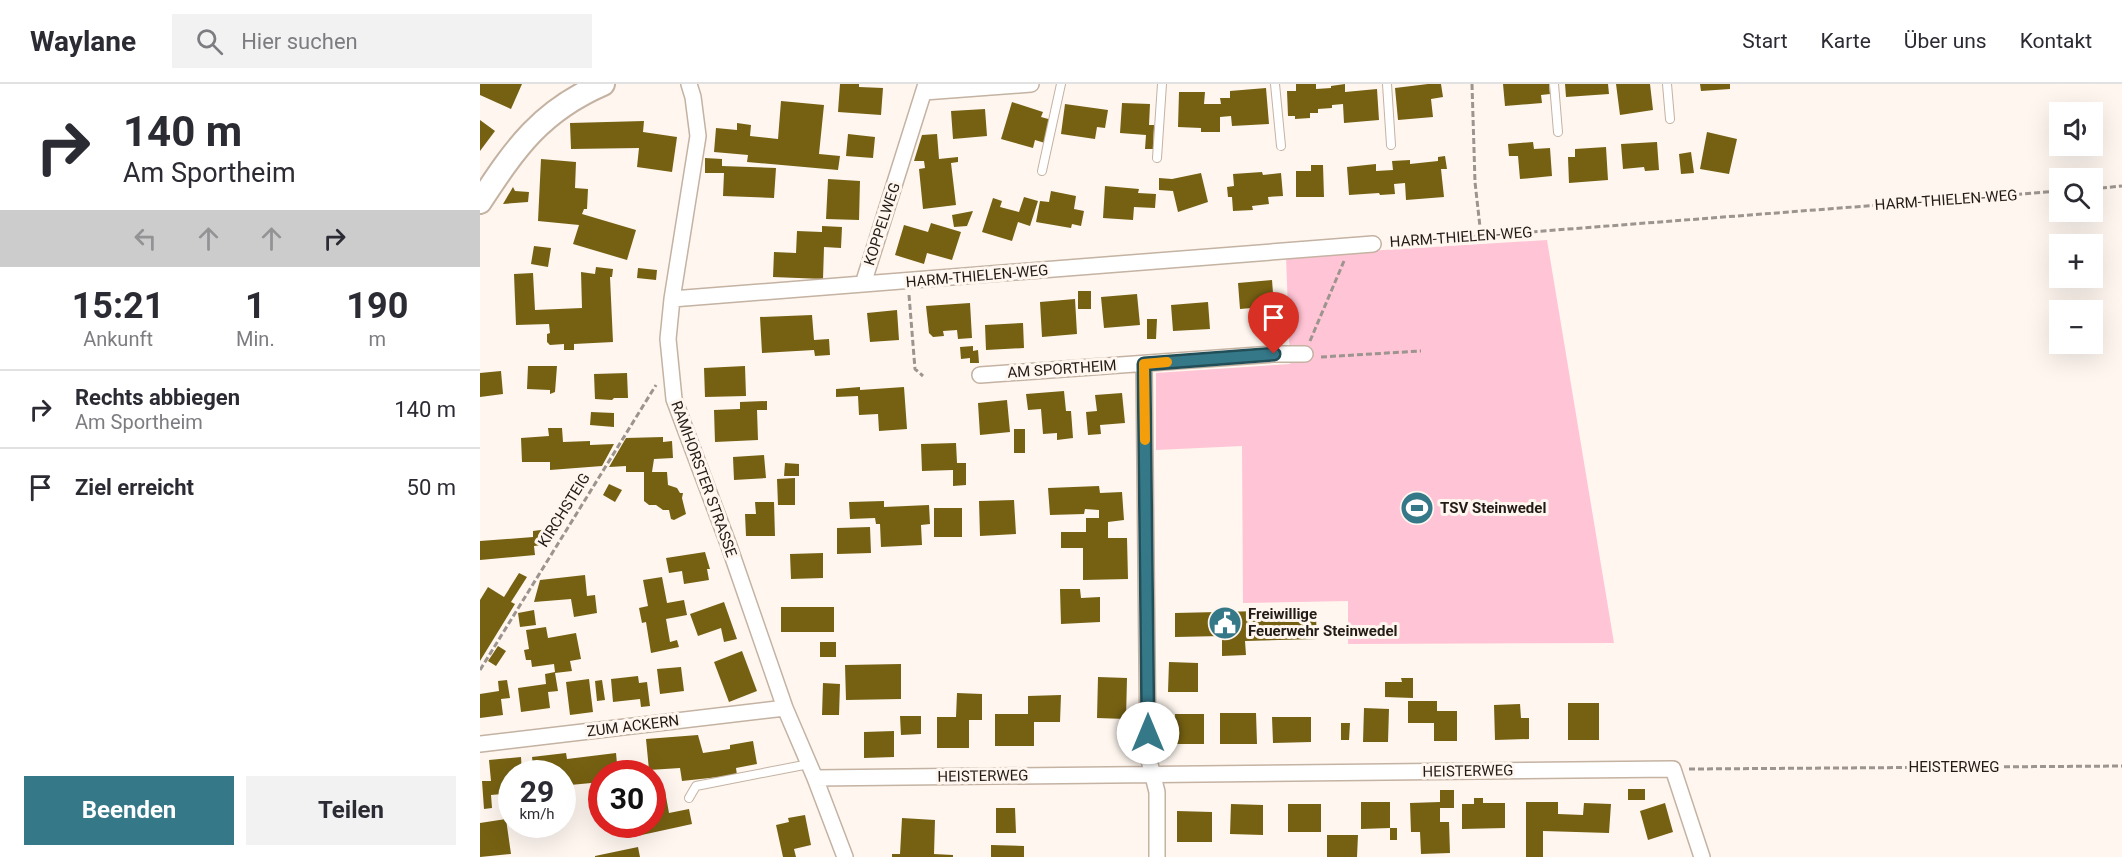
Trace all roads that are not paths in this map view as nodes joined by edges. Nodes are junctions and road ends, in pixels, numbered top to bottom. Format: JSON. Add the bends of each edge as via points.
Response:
{"nodes":[{"id":1,"x":603,"y":84,"type":"edge"},
{"id":2,"x":689,"y":84,"type":"edge"},
{"id":3,"x":1031,"y":84,"type":"edge"},
{"id":4,"x":1061,"y":84,"type":"edge"},
{"id":5,"x":1162,"y":84,"type":"edge"},
{"id":6,"x":1275,"y":84,"type":"edge"},
{"id":7,"x":1387,"y":84,"type":"edge"},
{"id":8,"x":1554,"y":84,"type":"edge"},
{"id":9,"x":1667,"y":84,"type":"edge"},
{"id":10,"x":925,"y":88,"type":"edge"},
{"id":11,"x":1670,"y":119,"type":"dead end"},
{"id":12,"x":1558,"y":132,"type":"dead end"},
{"id":13,"x":1391,"y":145,"type":"dead end"},
{"id":14,"x":1281,"y":146,"type":"dead end"},
{"id":15,"x":1157,"y":158,"type":"dead end"},
{"id":16,"x":1042,"y":171,"type":"dead end"},
{"id":17,"x":480,"y":202,"type":"edge"},
{"id":18,"x":1374,"y":244,"type":"road end"},
{"id":19,"x":863,"y":284,"type":"junction"},
{"id":20,"x":672,"y":299,"type":"junction"},
{"id":21,"x":1305,"y":354,"type":"road end"},
{"id":22,"x":1144,"y":364,"type":"junction"},
{"id":23,"x":980,"y":375,"type":"dead end"},
{"id":24,"x":785,"y":708,"type":"junction"},
{"id":25,"x":480,"y":744,"type":"edge"},
{"id":26,"x":812,"y":771,"type":"junction"},
{"id":27,"x":1153,"y":775,"type":"junction"},
{"id":28,"x":689,"y":798,"type":"dead end"},
{"id":29,"x":844,"y":857,"type":"edge"},
{"id":30,"x":1157,"y":857,"type":"edge"},
{"id":31,"x":1702,"y":857,"type":"edge"}],
"edges":[{"from":1,"to":17,"type":"street","via":[[559,108],[531,132],[510,155]]},
{"from":2,"to":20,"type":"street","name":"RAMHORSTER STRASSE","via":[[698,136]]},
{"from":3,"to":10,"type":"street"},
{"from":4,"to":16,"type":"lane"},
{"from":5,"to":15,"type":"lane"},
{"from":6,"to":14,"type":"lane"},
{"from":7,"to":13,"type":"lane"},
{"from":8,"to":12,"type":"lane"},
{"from":9,"to":11,"type":"lane"},
{"from":10,"to":19,"type":"street","name":"KOPPELWEG"},
{"from":18,"to":19,"type":"street","name":"HARM-THIELEN-WEG"},
{"from":19,"to":20,"type":"street","name":"KOPPELWEG"},
{"from":20,"to":24,"type":"street","name":"RAMHORSTER STRASSE","via":[[668,339],[674,399]]},
{"from":21,"to":22,"type":"street","name":"AM SPORTHEIM"},
{"from":22,"to":23,"type":"street","name":"AM SPORTHEIM"},
{"from":22,"to":27,"type":"street","via":[[1148,756]]},
{"from":24,"to":25,"type":"street","name":"ZUM ACKERN"},
{"from":24,"to":26,"type":"street","name":"RAMHORSTER STRASSE"},
{"from":26,"to":27,"type":"street","name":"HEISTERWEG"},
{"from":26,"to":28,"type":"lane","via":[[696,786]]},
{"from":26,"to":29,"type":"street","name":"RAMHORSTER STRASSE"},
{"from":27,"to":30,"type":"street","via":[[1157,792]]},
{"from":27,"to":31,"type":"street","name":"HEISTERWEG","via":[[1673,769]]}]}
